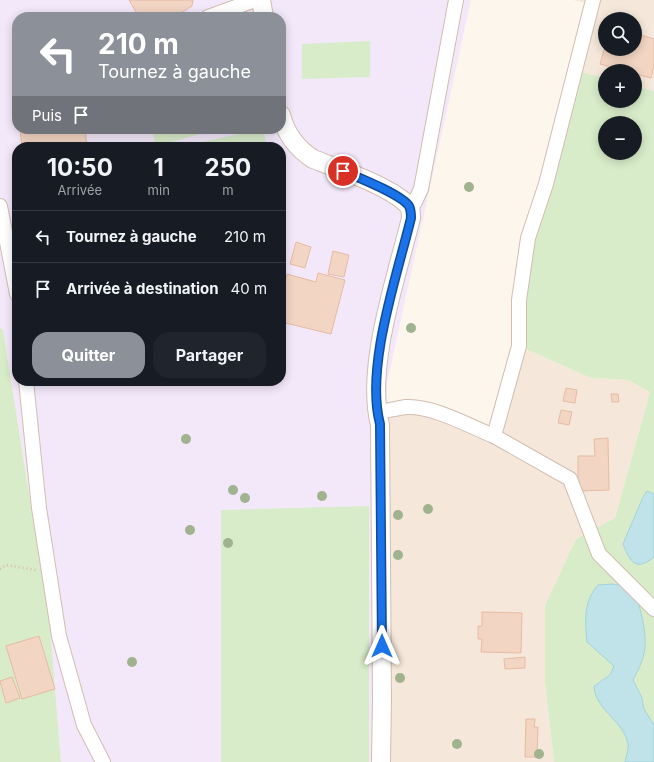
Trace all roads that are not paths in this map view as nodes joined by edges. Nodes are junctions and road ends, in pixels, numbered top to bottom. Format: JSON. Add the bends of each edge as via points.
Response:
{"nodes":[{"id":1,"x":255,"y":0,"type":"edge"},
{"id":2,"x":261,"y":0,"type":"edge"},
{"id":3,"x":456,"y":0,"type":"edge"},
{"id":4,"x":593,"y":0,"type":"edge"},
{"id":5,"x":222,"y":12,"type":"edge"},
{"id":6,"x":263,"y":12,"type":"edge"},
{"id":7,"x":286,"y":130,"type":"edge"},
{"id":8,"x":0,"y":206,"type":"edge"},
{"id":9,"x":411,"y":210,"type":"junction"},
{"id":10,"x":12,"y":268,"type":"edge"},
{"id":11,"x":27,"y":386,"type":"edge"},
{"id":12,"x":377,"y":412,"type":"junction"},
{"id":13,"x":494,"y":436,"type":"junction"},
{"id":14,"x":654,"y":609,"type":"edge"},
{"id":15,"x":103,"y":762,"type":"edge"},
{"id":16,"x":381,"y":762,"type":"edge"}],
"edges":[{"from":1,"to":5,"type":"street"},
{"from":2,"to":6,"type":"street"},
{"from":3,"to":9,"type":"street","via":[[421,189]]},
{"from":4,"to":13,"type":"street","via":[[546,184],[528,238],[520,300],[519,346]]},
{"from":7,"to":9,"type":"street","via":[[306,154],[380,187],[408,205]]},
{"from":8,"to":10,"type":"street"},
{"from":9,"to":12,"type":"street","via":[[379,355],[376,382]]},
{"from":11,"to":15,"type":"street","via":[[39,508],[59,636],[84,725]]},
{"from":12,"to":13,"type":"street","via":[[407,407],[421,408],[445,415]]},
{"from":12,"to":16,"type":"street","via":[[380,424]]},
{"from":13,"to":14,"type":"street","via":[[570,479],[599,554]]}]}
